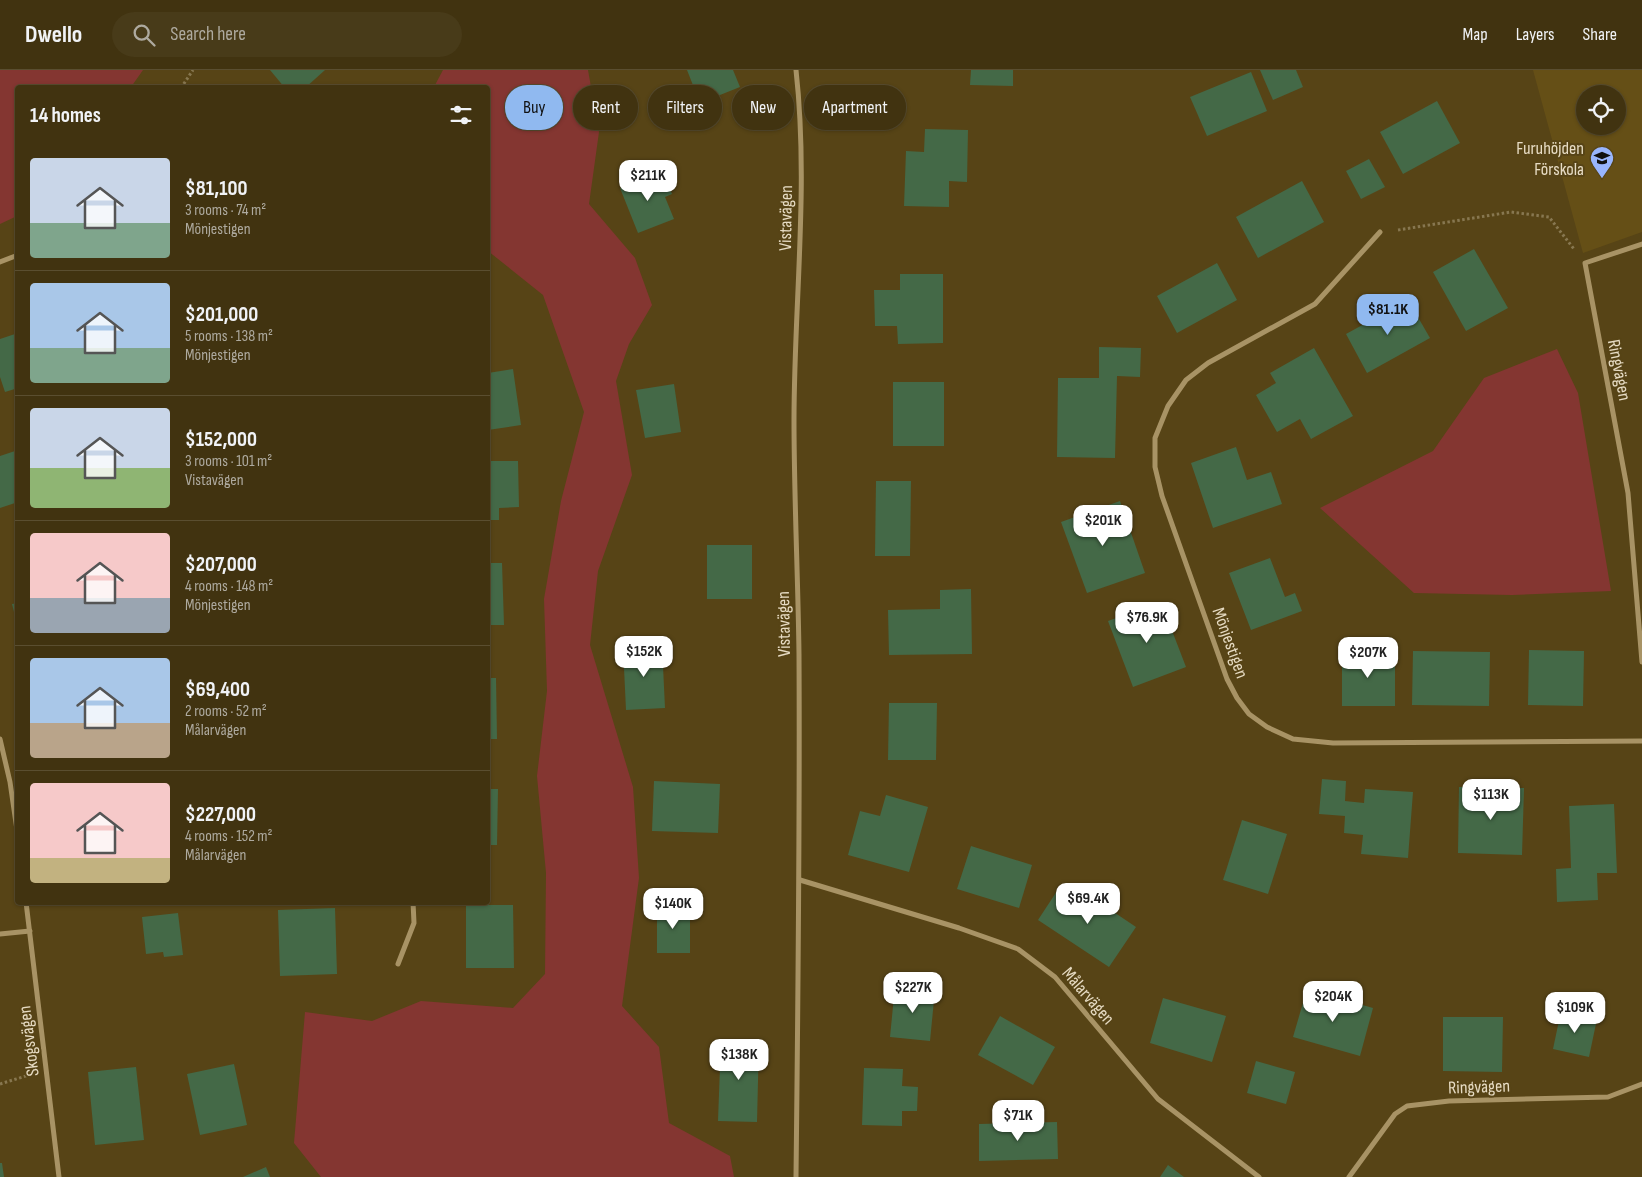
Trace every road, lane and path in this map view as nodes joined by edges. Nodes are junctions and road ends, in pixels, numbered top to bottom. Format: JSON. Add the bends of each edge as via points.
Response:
{"nodes":[{"id":1,"x":192,"y":70,"type":"edge"},
{"id":2,"x":796,"y":70,"type":"edge"},
{"id":3,"x":183,"y":85,"type":"edge"},
{"id":4,"x":1380,"y":232,"type":"joint"},
{"id":5,"x":1642,"y":244,"type":"edge"},
{"id":6,"x":15,"y":256,"type":"edge"},
{"id":7,"x":0,"y":262,"type":"edge"},
{"id":8,"x":1585,"y":263,"type":"junction"},
{"id":9,"x":1642,"y":662,"type":"edge"},
{"id":10,"x":0,"y":739,"type":"edge"},
{"id":11,"x":1642,"y":741,"type":"edge"},
{"id":12,"x":15,"y":817,"type":"edge"},
{"id":13,"x":800,"y":880,"type":"junction"},
{"id":14,"x":26,"y":905,"type":"edge"},
{"id":15,"x":413,"y":905,"type":"edge"},
{"id":16,"x":30,"y":932,"type":"junction"},
{"id":17,"x":0,"y":934,"type":"edge"},
{"id":18,"x":398,"y":964,"type":"dead end"},
{"id":19,"x":47,"y":1070,"type":"junction"},
{"id":20,"x":0,"y":1084,"type":"edge"},
{"id":21,"x":1642,"y":1084,"type":"edge"},
{"id":22,"x":59,"y":1177,"type":"edge"},
{"id":23,"x":796,"y":1177,"type":"edge"},
{"id":24,"x":1259,"y":1177,"type":"edge"},
{"id":25,"x":1349,"y":1177,"type":"edge"}],
"edges":[{"from":1,"to":3,"type":"path"},
{"from":2,"to":13,"type":"street","name":"Vistavägen","via":[[801,112],[794,419]]},
{"from":4,"to":8,"type":"path","via":[[1511,212],[1549,217]]},
{"from":4,"to":11,"type":"street","name":"Mönjestigen","via":[[1315,304],[1208,363],[1186,380],[1168,406],[1155,438],[1155,467],[1162,496],[1227,679],[1249,714],[1293,739],[1333,743]]},
{"from":5,"to":8,"type":"street"},
{"from":6,"to":7,"type":"street"},
{"from":8,"to":9,"type":"street","name":"Ringvägen","via":[[1628,494]]},
{"from":10,"to":12,"type":"street"},
{"from":13,"to":23,"type":"street","name":"Vistavägen"},
{"from":13,"to":24,"type":"street","name":"Målarvägen","via":[[959,928],[1018,950],[1055,977],[1158,1099]]},
{"from":14,"to":16,"type":"street","name":"Skogsvägen"},
{"from":15,"to":18,"type":"street","via":[[414,923]]},
{"from":16,"to":17,"type":"street"},
{"from":16,"to":19,"type":"street","name":"Skogsvägen"},
{"from":19,"to":20,"type":"path"},
{"from":19,"to":22,"type":"street","name":"Skogsvägen"},
{"from":21,"to":25,"type":"street","name":"Ringvägen","via":[[1608,1097],[1449,1101],[1407,1106],[1395,1114]]}]}
